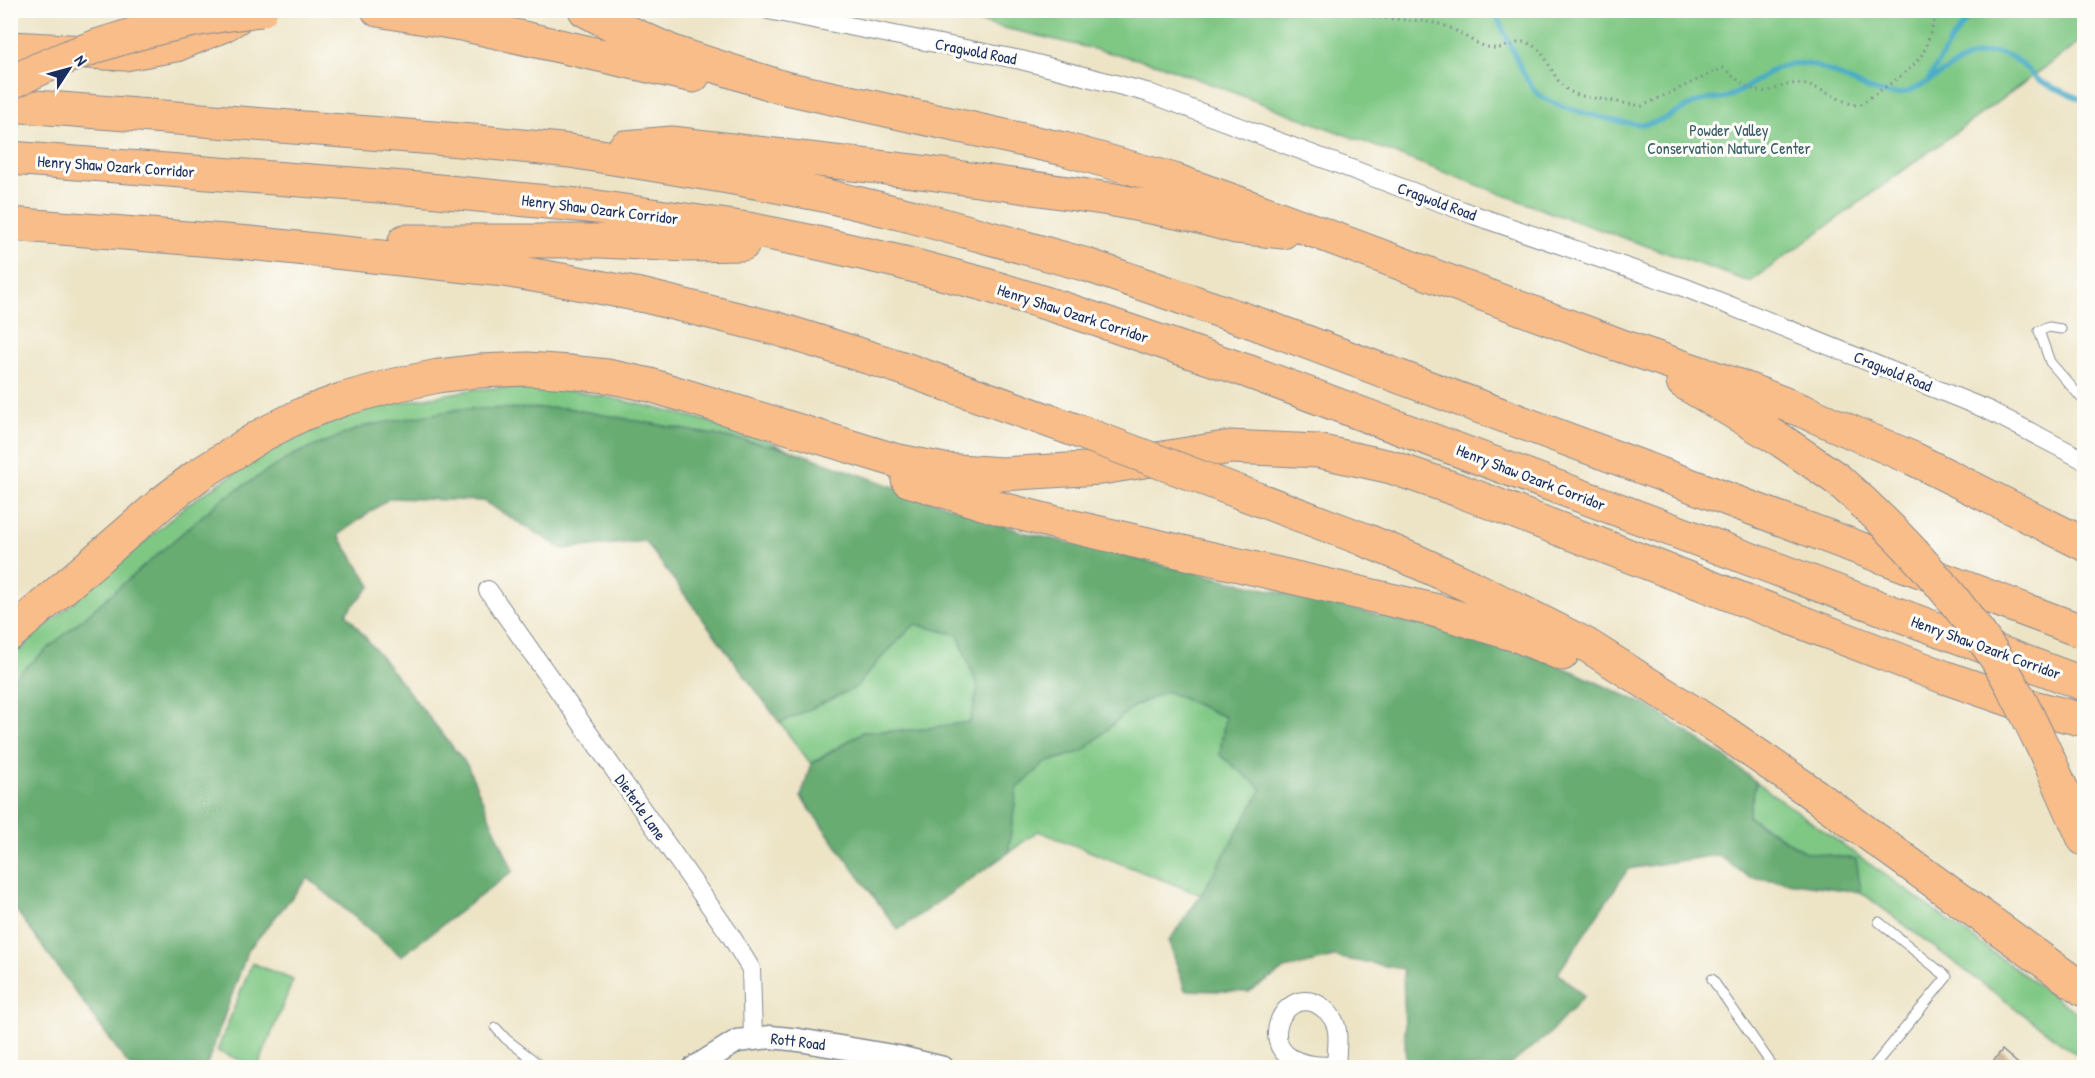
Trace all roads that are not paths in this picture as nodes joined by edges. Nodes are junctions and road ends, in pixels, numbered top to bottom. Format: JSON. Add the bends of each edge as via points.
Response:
{"nodes":[{"id":1,"x":248,"y":10,"type":"edge"},
{"id":2,"x":261,"y":10,"type":"edge"},
{"id":3,"x":378,"y":10,"type":"edge"},
{"id":4,"x":585,"y":10,"type":"edge"},
{"id":5,"x":768,"y":10,"type":"edge"},
{"id":6,"x":10,"y":48,"type":"edge"},
{"id":7,"x":10,"y":83,"type":"edge"},
{"id":8,"x":781,"y":87,"type":"junction"},
{"id":9,"x":10,"y":105,"type":"edge"},
{"id":10,"x":570,"y":151,"type":"junction"},
{"id":11,"x":10,"y":158,"type":"edge"},
{"id":12,"x":10,"y":224,"type":"edge"},
{"id":13,"x":1327,"y":236,"type":"junction"},
{"id":14,"x":813,"y":242,"type":"junction"},
{"id":15,"x":250,"y":243,"type":"junction"},
{"id":16,"x":2061,"y":329,"type":"dead end"},
{"id":17,"x":1619,"y":345,"type":"junction"},
{"id":18,"x":2085,"y":401,"type":"edge"},
{"id":19,"x":757,"y":418,"type":"junction"},
{"id":20,"x":2085,"y":460,"type":"edge"},
{"id":21,"x":2085,"y":543,"type":"edge"},
{"id":22,"x":488,"y":590,"type":"dead end"},
{"id":23,"x":2085,"y":633,"type":"edge"},
{"id":24,"x":10,"y":634,"type":"edge"},
{"id":25,"x":2085,"y":684,"type":"edge"},
{"id":26,"x":1649,"y":686,"type":"junction"},
{"id":27,"x":2085,"y":720,"type":"edge"},
{"id":28,"x":2085,"y":839,"type":"edge"},
{"id":29,"x":1879,"y":922,"type":"dead end"},
{"id":30,"x":1712,"y":979,"type":"dead end"},
{"id":31,"x":2085,"y":990,"type":"edge"},
{"id":32,"x":496,"y":1028,"type":"dead end"},
{"id":33,"x":753,"y":1038,"type":"junction"},
{"id":34,"x":544,"y":1068,"type":"edge"},
{"id":35,"x":694,"y":1068,"type":"edge"},
{"id":36,"x":943,"y":1068,"type":"edge"},
{"id":37,"x":1774,"y":1068,"type":"edge"},
{"id":38,"x":1872,"y":1068,"type":"edge"}],
"edges":[{"from":1,"to":6,"type":"highway","via":[[176,45],[125,54]]},
{"from":2,"to":7,"type":"highway","bridge":true,"via":[[134,34],[80,52]]},
{"from":3,"to":8,"type":"highway","via":[[462,24],[717,82]]},
{"from":4,"to":8,"type":"highway","via":[[675,52]]},
{"from":5,"to":20,"type":"street","name":"Cragwold Road","via":[[1021,60],[1146,92],[1474,215],[1686,288],[1988,410]]},
{"from":8,"to":13,"type":"highway","via":[[1064,149],[1174,180]]},
{"from":9,"to":10,"type":"highway"},
{"from":10,"to":13,"type":"highway","via":[[672,143],[1041,188],[1182,213],[1236,227]]},
{"from":10,"to":23,"type":"highway","via":[[823,195],[1087,265],[1258,324]]},
{"from":11,"to":14,"type":"highway","name":"Henry Shaw Ozark Corridor","via":[[508,197],[688,220]]},
{"from":12,"to":15,"type":"highway"},
{"from":13,"to":17,"type":"highway"},
{"from":14,"to":15,"type":"highway"},
{"from":14,"to":25,"type":"highway","name":"Henry Shaw Ozark Corridor","via":[[983,284],[1162,341]]},
{"from":15,"to":26,"type":"highway","bridge":true,"via":[[504,270],[645,296],[778,329],[892,365],[1363,539],[1472,587],[1585,644]]},
{"from":16,"to":18,"type":"lane","via":[[2039,330],[2050,362]]},
{"from":17,"to":21,"type":"highway","via":[[1739,386],[1858,434]]},
{"from":17,"to":28,"type":"highway","bridge":true,"via":[[1782,441],[1837,479],[1917,555],[1956,601],[1996,659]]},
{"from":19,"to":24,"type":"highway","via":[[650,385],[598,375],[527,369],[438,376],[353,396],[303,414],[262,435],[197,476]]},
{"from":19,"to":26,"type":"highway","via":[[851,460],[957,496],[1057,523],[1434,610],[1520,636]]},
{"from":19,"to":27,"type":"highway","via":[[894,460],[955,471],[1002,474],[1101,468],[1231,447],[1318,452],[1391,467],[1944,677],[2025,705]]},
{"from":22,"to":33,"type":"street","name":"Dieterle Lane","via":[[751,969]]},
{"from":26,"to":31,"type":"highway","via":[[1805,788]]},
{"from":29,"to":38,"type":"lane","via":[[1947,977]]},
{"from":30,"to":37,"type":"lane"},
{"from":32,"to":34,"type":"lane"},
{"from":33,"to":35,"type":"street","name":"Rott Road","via":[[737,1041]]},
{"from":33,"to":36,"type":"street","name":"Rott Road","via":[[799,1040]]}]}
